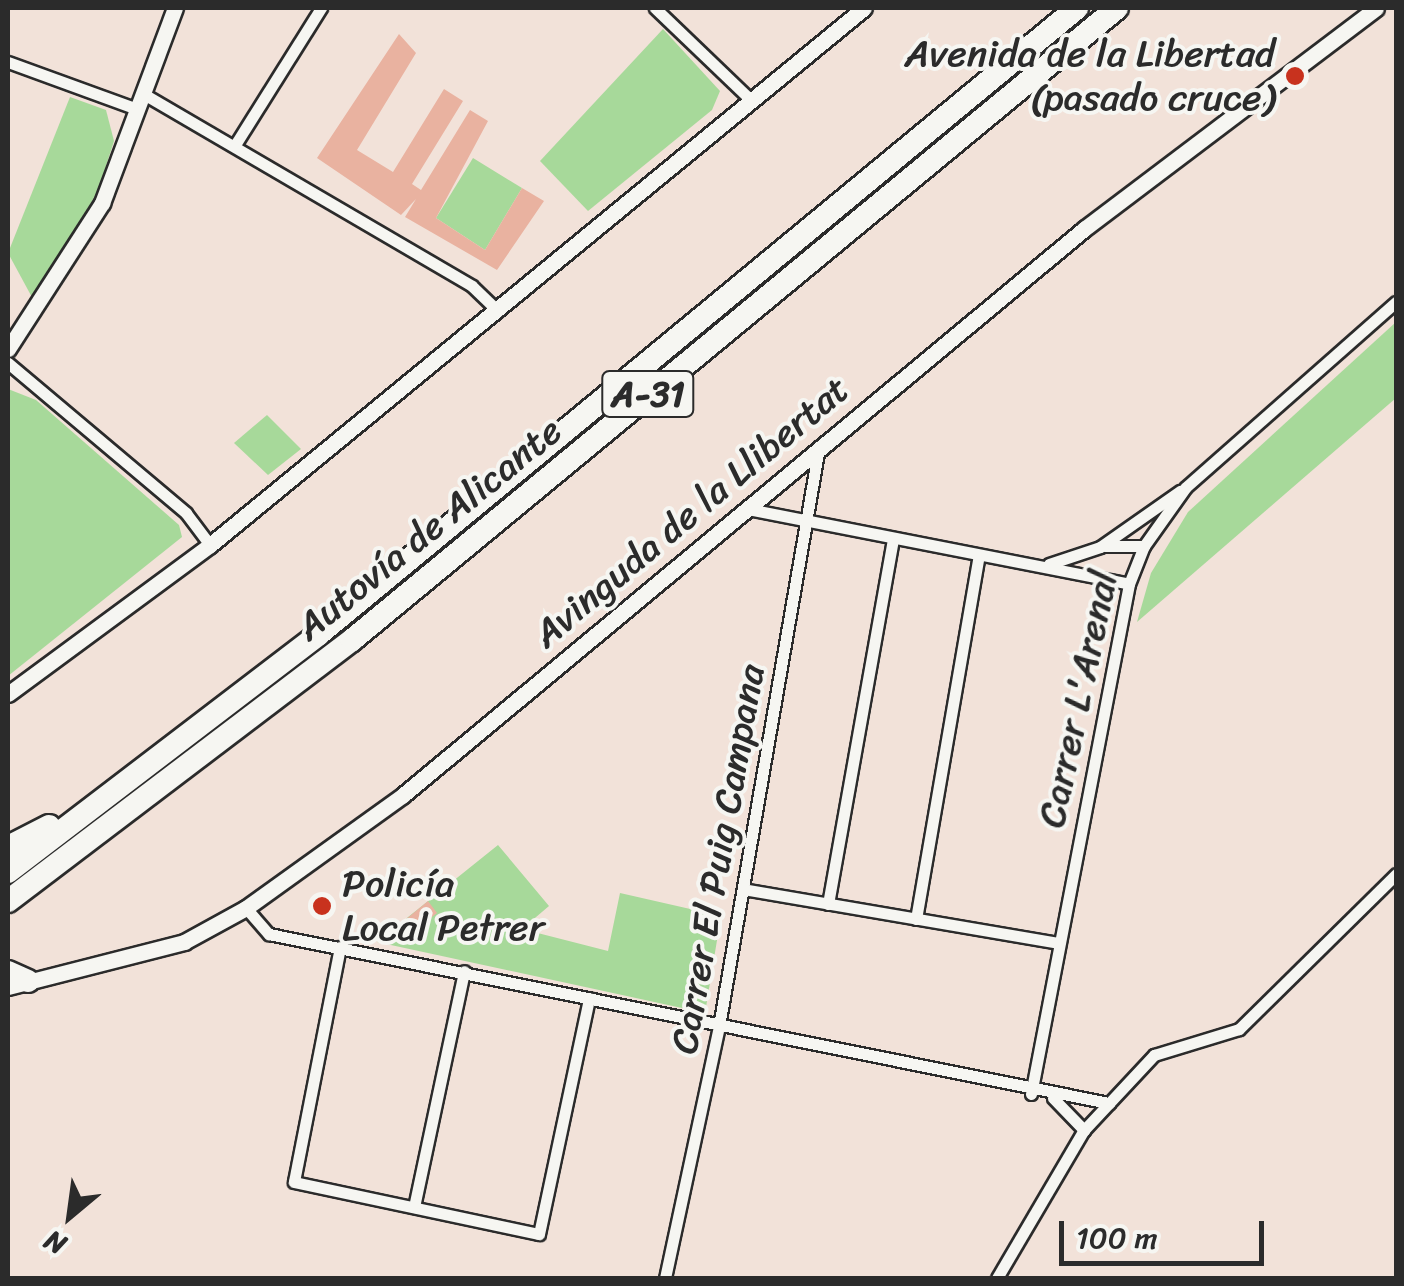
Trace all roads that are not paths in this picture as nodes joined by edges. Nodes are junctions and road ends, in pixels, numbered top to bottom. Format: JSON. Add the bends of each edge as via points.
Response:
{"nodes":[{"id":1,"x":175,"y":8,"type":"edge"},
{"id":2,"x":321,"y":8,"type":"edge"},
{"id":3,"x":655,"y":8,"type":"edge"},
{"id":4,"x":864,"y":8,"type":"edge"},
{"id":5,"x":1076,"y":8,"type":"edge"},
{"id":6,"x":1117,"y":8,"type":"edge"},
{"id":7,"x":1376,"y":8,"type":"edge"},
{"id":8,"x":8,"y":62,"type":"edge"},
{"id":9,"x":750,"y":100,"type":"junction"},
{"id":10,"x":140,"y":101,"type":"junction"},
{"id":11,"x":235,"y":145,"type":"junction"},
{"id":12,"x":1396,"y":302,"type":"edge"},
{"id":13,"x":498,"y":312,"type":"junction"},
{"id":14,"x":8,"y":349,"type":"edge"},
{"id":15,"x":8,"y":364,"type":"edge"},
{"id":16,"x":819,"y":448,"type":"junction"},
{"id":17,"x":1186,"y":486,"type":"junction"},
{"id":18,"x":748,"y":508,"type":"junction"},
{"id":19,"x":810,"y":522,"type":"junction"},
{"id":20,"x":893,"y":539,"type":"junction"},
{"id":21,"x":210,"y":545,"type":"junction"},
{"id":22,"x":1144,"y":546,"type":"junction"},
{"id":23,"x":1100,"y":547,"type":"junction"},
{"id":24,"x":979,"y":554,"type":"junction"},
{"id":25,"x":1040,"y":566,"type":"junction"},
{"id":26,"x":1129,"y":584,"type":"junction"},
{"id":27,"x":8,"y":694,"type":"edge"},
{"id":28,"x":120,"y":784,"type":"junction"},
{"id":29,"x":100,"y":836,"type":"junction"},
{"id":30,"x":8,"y":847,"type":"edge"},
{"id":31,"x":8,"y":872,"type":"edge"},
{"id":32,"x":1396,"y":874,"type":"edge"},
{"id":33,"x":743,"y":890,"type":"junction"},
{"id":34,"x":8,"y":901,"type":"edge"},
{"id":35,"x":828,"y":904,"type":"junction"},
{"id":36,"x":246,"y":908,"type":"junction"},
{"id":37,"x":916,"y":919,"type":"junction"},
{"id":38,"x":8,"y":921,"type":"edge"},
{"id":39,"x":1058,"y":944,"type":"junction"},
{"id":40,"x":340,"y":947,"type":"junction"},
{"id":41,"x":464,"y":971,"type":"junction"},
{"id":42,"x":14,"y":980,"type":"edge"},
{"id":43,"x":589,"y":998,"type":"junction"},
{"id":44,"x":719,"y":1026,"type":"junction"},
{"id":45,"x":1031,"y":1094,"type":"junction"},
{"id":46,"x":1053,"y":1098,"type":"junction"},
{"id":47,"x":1109,"y":1104,"type":"junction"},
{"id":48,"x":1084,"y":1130,"type":"junction"},
{"id":49,"x":414,"y":1208,"type":"junction"},
{"id":50,"x":666,"y":1278,"type":"edge"},
{"id":51,"x":996,"y":1278,"type":"edge"}],
"edges":[{"from":1,"to":10,"type":"street"},
{"from":2,"to":11,"type":"street"},
{"from":3,"to":9,"type":"street"},
{"from":4,"to":9,"type":"street"},
{"from":5,"to":28,"type":"highway","name":"Autovía de Alicante","number":"A-31","via":[[319,634]]},
{"from":6,"to":29,"type":"highway","name":"Autovía de Alicante","number":"A-31","via":[[352,640]]},
{"from":7,"to":16,"type":"street","name":"Avinguda de la Llibertat","via":[[1084,229]]},
{"from":8,"to":10,"type":"street"},
{"from":9,"to":13,"type":"street"},
{"from":10,"to":11,"type":"street"},
{"from":10,"to":14,"type":"street","via":[[102,203]]},
{"from":11,"to":13,"type":"street","via":[[472,286]]},
{"from":12,"to":17,"type":"street","name":"Carrer L'Arenal"},
{"from":13,"to":21,"type":"street"},
{"from":15,"to":21,"type":"street","via":[[186,513]]},
{"from":16,"to":18,"type":"street","name":"Avinguda de la Llibertat"},
{"from":16,"to":19,"type":"street","name":"Carrer El Puig Campana"},
{"from":17,"to":22,"type":"street","name":"Carrer L'Arenal"},
{"from":17,"to":23,"type":"street"},
{"from":18,"to":19,"type":"street"},
{"from":18,"to":36,"type":"street","name":"Avinguda de la Llibertat","via":[[403,794]]},
{"from":19,"to":20,"type":"street"},
{"from":19,"to":33,"type":"street","name":"Carrer El Puig Campana"},
{"from":20,"to":24,"type":"street"},
{"from":20,"to":35,"type":"street"},
{"from":21,"to":27,"type":"street"},
{"from":22,"to":23,"type":"street"},
{"from":22,"to":26,"type":"street","name":"Carrer L'Arenal"},
{"from":23,"to":25,"type":"street"},
{"from":24,"to":25,"type":"street"},
{"from":24,"to":37,"type":"street"},
{"from":25,"to":26,"type":"street"},
{"from":26,"to":39,"type":"street","name":"Carrer L'Arenal"},
{"from":28,"to":30,"type":"highway"},
{"from":28,"to":31,"type":"highway","name":"Autovía de Alicante","number":"A-31"},
{"from":29,"to":34,"type":"highway","name":"Autovía de Alicante","number":"A-31"},
{"from":29,"to":38,"type":"highway","via":[[80,864]]},
{"from":32,"to":47,"type":"street","via":[[1268,1006],[1239,1028],[1154,1055]]},
{"from":33,"to":35,"type":"street"},
{"from":33,"to":44,"type":"street","name":"Carrer El Puig Campana"},
{"from":35,"to":37,"type":"street"},
{"from":36,"to":40,"type":"street","via":[[269,934]]},
{"from":36,"to":42,"type":"street","name":"Avinguda de la Llibertat","via":[[184,942]]},
{"from":37,"to":39,"type":"street"},
{"from":39,"to":45,"type":"street","name":"Carrer L'Arenal"},
{"from":40,"to":41,"type":"street"},
{"from":40,"to":49,"type":"street","via":[[294,1182]]},
{"from":41,"to":43,"type":"street"},
{"from":41,"to":49,"type":"street"},
{"from":43,"to":44,"type":"street"},
{"from":43,"to":49,"type":"street","via":[[539,1234]]},
{"from":44,"to":45,"type":"street"},
{"from":44,"to":50,"type":"street","name":"Carrer El Puig Campana"},
{"from":45,"to":46,"type":"street"},
{"from":46,"to":47,"type":"street"},
{"from":46,"to":48,"type":"street"},
{"from":47,"to":48,"type":"street"},
{"from":48,"to":51,"type":"street"}]}
